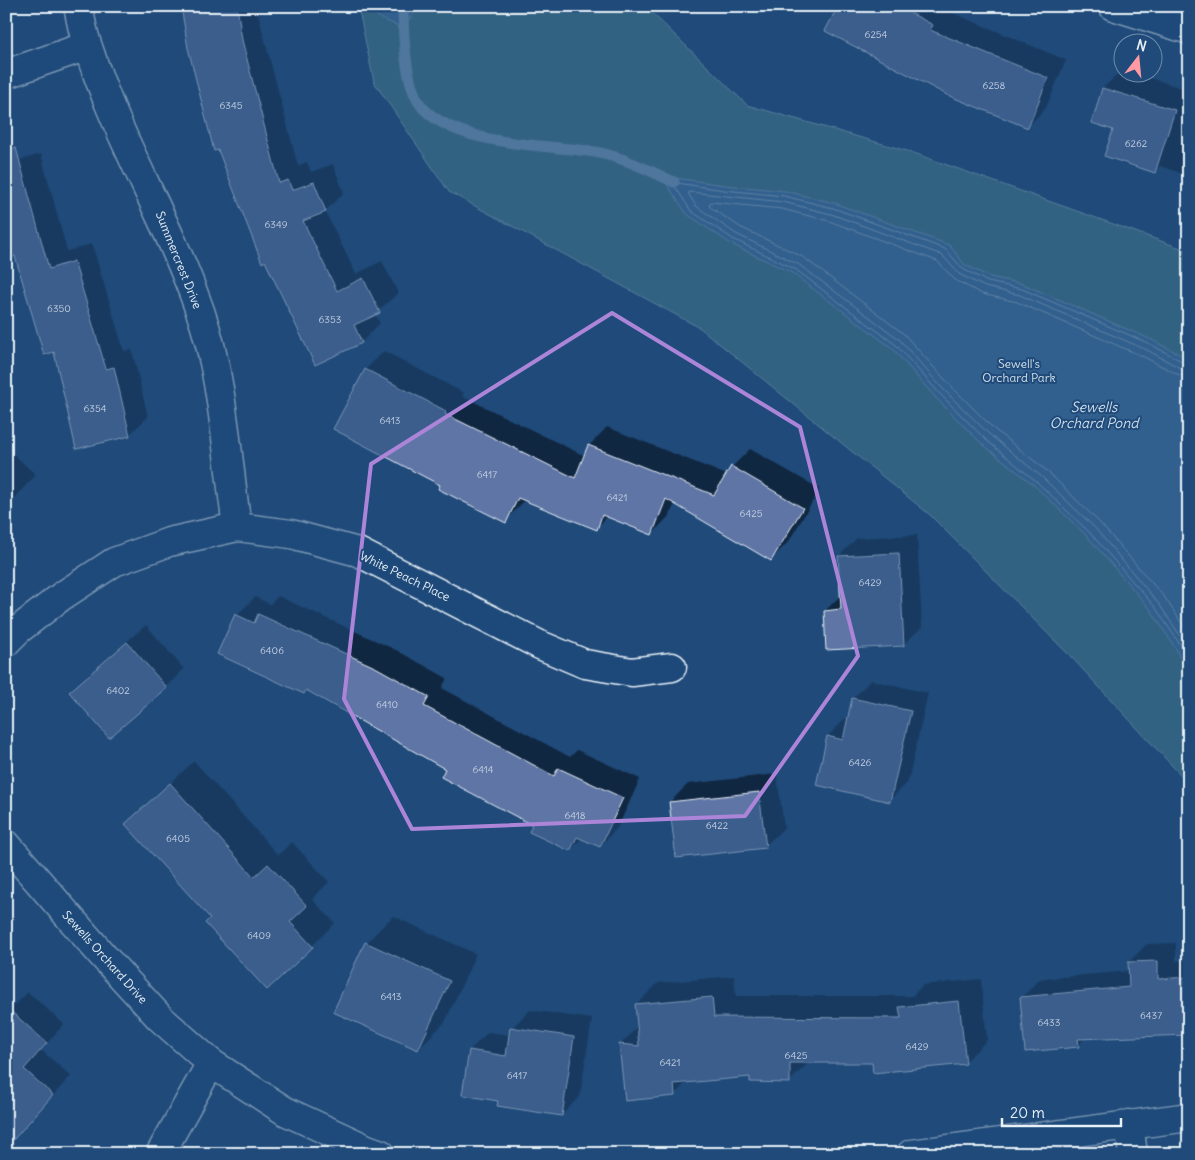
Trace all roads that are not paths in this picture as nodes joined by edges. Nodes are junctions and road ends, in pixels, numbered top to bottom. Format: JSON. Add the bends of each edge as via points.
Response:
{"nodes":[{"id":1,"x":78,"y":6,"type":"edge"},
{"id":2,"x":1113,"y":6,"type":"edge"},
{"id":3,"x":1189,"y":30,"type":"edge"},
{"id":4,"x":88,"y":46,"type":"junction"},
{"id":5,"x":6,"y":74,"type":"edge"},
{"id":6,"x":236,"y":527,"type":"junction"},
{"id":7,"x":6,"y":642,"type":"edge"},
{"id":8,"x":672,"y":668,"type":"dead end"},
{"id":9,"x":6,"y":844,"type":"edge"},
{"id":10,"x":211,"y":1063,"type":"junction"},
{"id":11,"x":1189,"y":1117,"type":"edge"},
{"id":12,"x":1129,"y":1124,"type":"junction"},
{"id":13,"x":160,"y":1154,"type":"edge"},
{"id":14,"x":381,"y":1154,"type":"edge"},
{"id":15,"x":911,"y":1154,"type":"edge"},
{"id":16,"x":1133,"y":1154,"type":"edge"}],
"edges":[{"from":1,"to":4,"type":"street","name":"Summercrest Drive"},
{"from":2,"to":3,"type":"street"},
{"from":4,"to":5,"type":"street"},
{"from":4,"to":6,"type":"street","name":"Summercrest Drive","via":[[117,124],[174,244],[200,313],[217,377]]},
{"from":6,"to":7,"type":"street","name":"White Peach Place","via":[[169,542],[114,562],[62,596]]},
{"from":6,"to":8,"type":"street","name":"White Peach Place","via":[[291,534],[358,552],[540,645],[585,664],[632,672]]},
{"from":9,"to":10,"type":"street","name":"Sewells Orchard Drive","via":[[160,1018]]},
{"from":10,"to":13,"type":"street"},
{"from":10,"to":14,"type":"street","name":"Sewells Orchard Drive","via":[[285,1111]]},
{"from":11,"to":12,"type":"street"},
{"from":12,"to":15,"type":"street"},
{"from":12,"to":16,"type":"street"}]}
